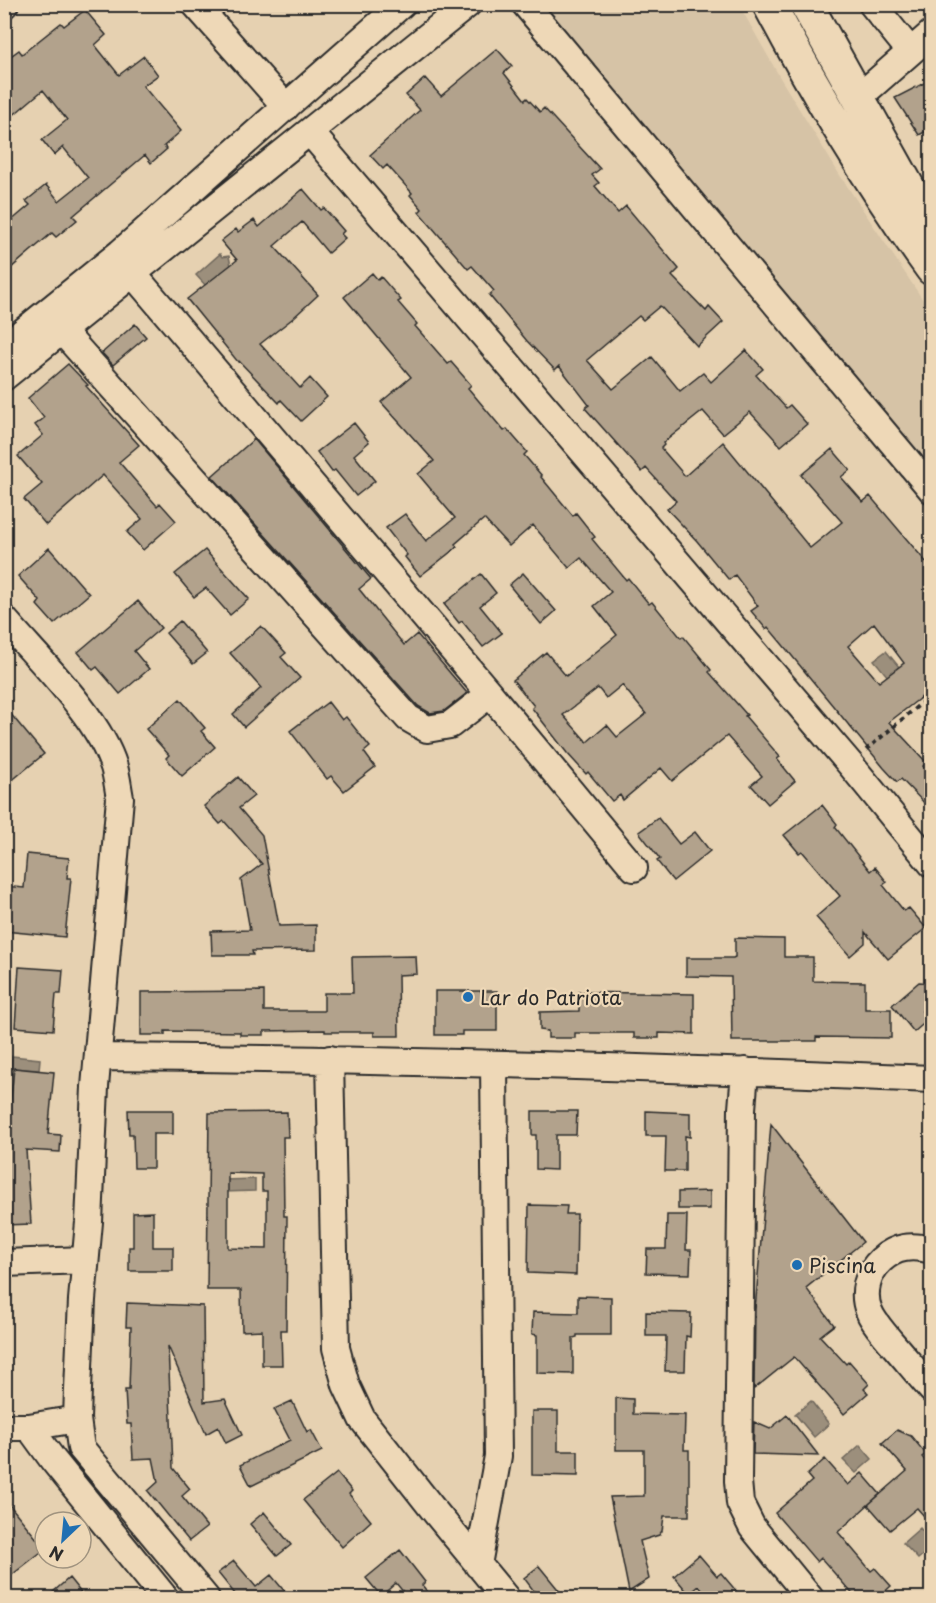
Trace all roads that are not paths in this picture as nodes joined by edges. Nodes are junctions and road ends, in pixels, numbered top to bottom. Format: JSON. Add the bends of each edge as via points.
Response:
{"nodes":[{"id":1,"x":195,"y":4,"type":"edge"},
{"id":2,"x":402,"y":4,"type":"edge"},
{"id":3,"x":468,"y":4,"type":"edge"},
{"id":4,"x":525,"y":4,"type":"edge"},
{"id":5,"x":769,"y":4,"type":"edge"},
{"id":6,"x":806,"y":4,"type":"edge"},
{"id":7,"x":872,"y":4,"type":"edge"},
{"id":8,"x":932,"y":33,"type":"edge"},
{"id":9,"x":910,"y":51,"type":"junction"},
{"id":10,"x":859,"y":97,"type":"junction"},
{"id":11,"x":286,"y":107,"type":"junction"},
{"id":12,"x":310,"y":132,"type":"junction"},
{"id":13,"x":932,"y":224,"type":"edge"},
{"id":14,"x":932,"y":269,"type":"edge"},
{"id":15,"x":133,"y":274,"type":"junction"},
{"id":16,"x":62,"y":331,"type":"junction"},
{"id":17,"x":4,"y":347,"type":"edge"},
{"id":18,"x":4,"y":377,"type":"edge"},
{"id":19,"x":932,"y":490,"type":"edge"},
{"id":20,"x":4,"y":619,"type":"edge"},
{"id":21,"x":490,"y":694,"type":"junction"},
{"id":22,"x":932,"y":864,"type":"edge"},
{"id":23,"x":634,"y":868,"type":"dead end"},
{"id":24,"x":98,"y":1057,"type":"junction"},
{"id":25,"x":330,"y":1059,"type":"junction"},
{"id":26,"x":494,"y":1064,"type":"junction"},
{"id":27,"x":745,"y":1071,"type":"junction"},
{"id":28,"x":932,"y":1079,"type":"edge"},
{"id":29,"x":932,"y":1250,"type":"edge"},
{"id":30,"x":85,"y":1260,"type":"junction"},
{"id":31,"x":4,"y":1263,"type":"edge"},
{"id":32,"x":932,"y":1390,"type":"edge"},
{"id":33,"x":77,"y":1419,"type":"junction"},
{"id":34,"x":17,"y":1427,"type":"edge"},
{"id":35,"x":478,"y":1565,"type":"junction"},
{"id":36,"x":165,"y":1599,"type":"edge"},
{"id":37,"x":206,"y":1599,"type":"edge"},
{"id":38,"x":506,"y":1599,"type":"edge"},
{"id":39,"x":810,"y":1599,"type":"edge"}],
"edges":[{"from":1,"to":11,"type":"street"},
{"from":2,"to":11,"type":"street"},
{"from":3,"to":12,"type":"street"},
{"from":4,"to":19,"type":"street"},
{"from":5,"to":14,"type":"main road","via":[[861,163]]},
{"from":6,"to":10,"type":"main road"},
{"from":7,"to":9,"type":"street"},
{"from":8,"to":9,"type":"street"},
{"from":9,"to":10,"type":"street"},
{"from":10,"to":13,"type":"main road"},
{"from":11,"to":17,"type":"street","via":[[120,253]]},
{"from":12,"to":15,"type":"street"},
{"from":12,"to":22,"type":"street"},
{"from":15,"to":16,"type":"street"},
{"from":15,"to":21,"type":"street"},
{"from":16,"to":18,"type":"street"},
{"from":16,"to":21,"type":"street","via":[[408,718],[427,729],[450,725]]},
{"from":20,"to":24,"type":"street","via":[[83,711],[102,738],[114,766],[120,798]]},
{"from":21,"to":23,"type":"street"},
{"from":24,"to":25,"type":"street"},
{"from":24,"to":30,"type":"street"},
{"from":25,"to":26,"type":"street"},
{"from":25,"to":35,"type":"street","via":[[336,1348],[346,1385],[362,1419]]},
{"from":26,"to":27,"type":"street"},
{"from":26,"to":35,"type":"street","via":[[498,1456]]},
{"from":27,"to":28,"type":"street"},
{"from":27,"to":39,"type":"street","via":[[740,1503],[752,1527]]},
{"from":29,"to":32,"type":"street","via":[[918,1246],[887,1254],[875,1265],[866,1295],[877,1325]]},
{"from":30,"to":31,"type":"street"},
{"from":30,"to":33,"type":"street"},
{"from":33,"to":34,"type":"street"},
{"from":33,"to":37,"type":"street","via":[[81,1448]]},
{"from":34,"to":36,"type":"street","via":[[52,1460]]},
{"from":35,"to":38,"type":"street"}]}
